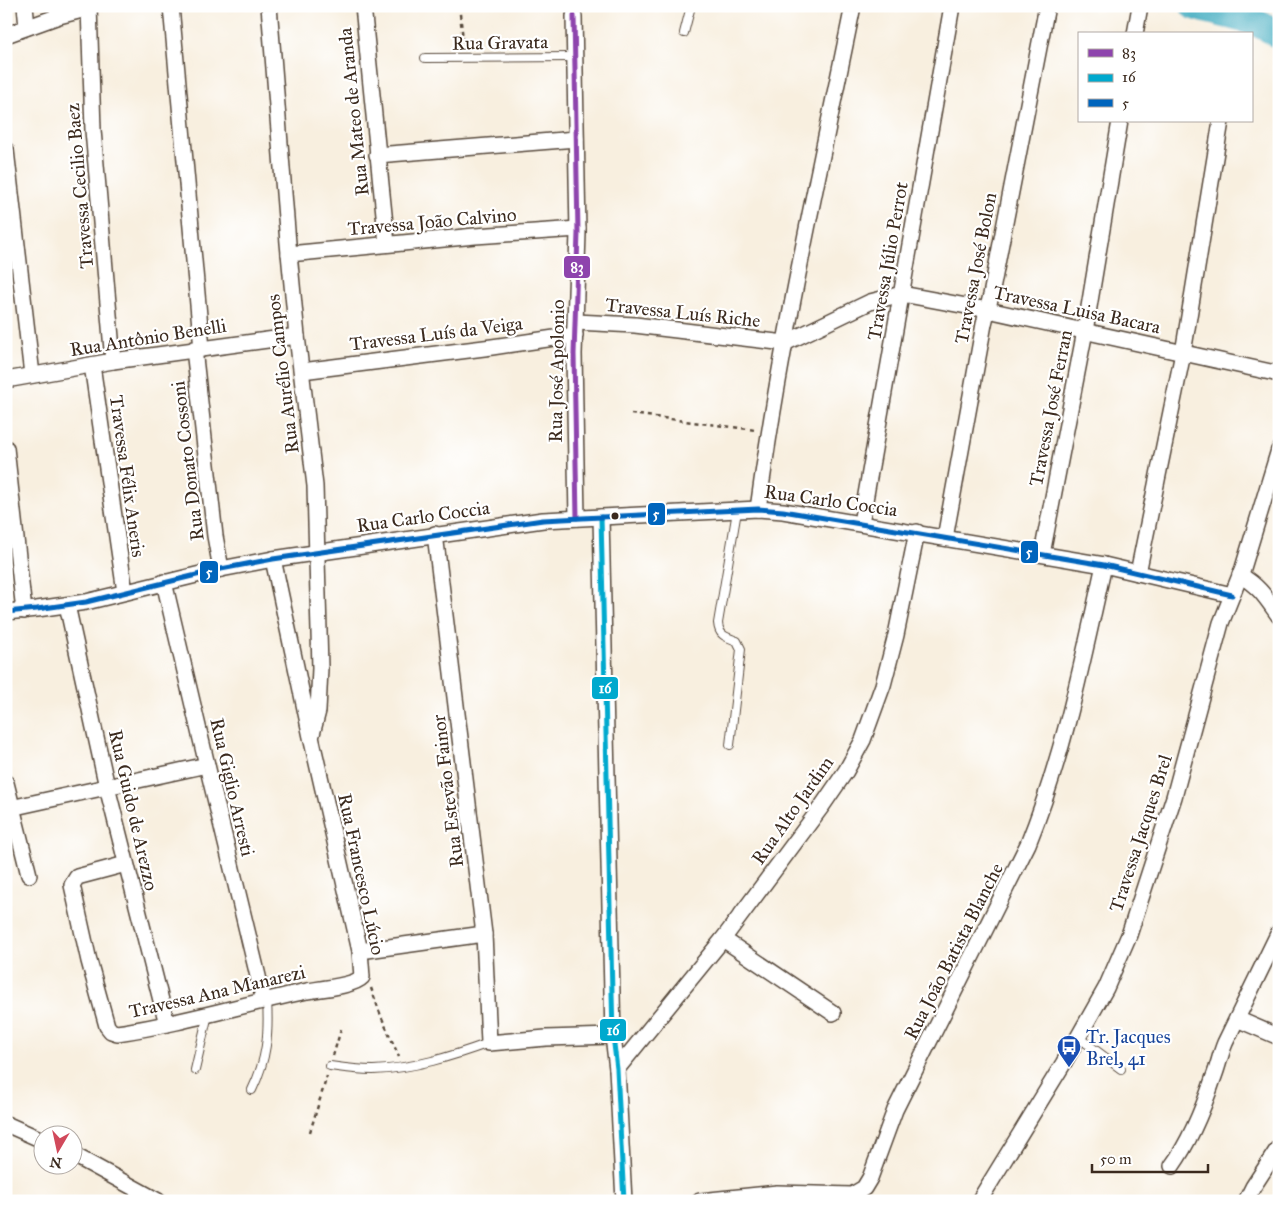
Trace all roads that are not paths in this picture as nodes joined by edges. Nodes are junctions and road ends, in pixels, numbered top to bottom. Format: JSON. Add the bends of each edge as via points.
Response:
{"nodes":[{"id":1,"x":25,"y":6,"type":"edge"},
{"id":2,"x":171,"y":6,"type":"edge"},
{"id":3,"x":269,"y":6,"type":"edge"},
{"id":4,"x":363,"y":6,"type":"edge"},
{"id":5,"x":691,"y":6,"type":"edge"},
{"id":6,"x":853,"y":6,"type":"edge"},
{"id":7,"x":952,"y":6,"type":"edge"},
{"id":8,"x":1047,"y":6,"type":"edge"},
{"id":9,"x":1140,"y":6,"type":"edge"},
{"id":10,"x":90,"y":7,"type":"edge"},
{"id":11,"x":574,"y":16,"type":"dead end"},
{"id":12,"x":27,"y":27,"type":"junction"},
{"id":13,"x":1135,"y":32,"type":"edge"},
{"id":14,"x":684,"y":34,"type":"dead end"},
{"id":15,"x":6,"y":35,"type":"edge"},
{"id":16,"x":575,"y":57,"type":"junction"},
{"id":17,"x":425,"y":58,"type":"dead end"},
{"id":18,"x":1120,"y":122,"type":"edge"},
{"id":19,"x":1221,"y":122,"type":"edge"},
{"id":20,"x":576,"y":139,"type":"junction"},
{"id":21,"x":6,"y":150,"type":"edge"},
{"id":22,"x":377,"y":155,"type":"junction"},
{"id":23,"x":578,"y":229,"type":"junction"},
{"id":24,"x":387,"y":244,"type":"junction"},
{"id":25,"x":289,"y":254,"type":"junction"},
{"id":26,"x":902,"y":294,"type":"junction"},
{"id":27,"x":988,"y":310,"type":"junction"},
{"id":28,"x":575,"y":328,"type":"junction"},
{"id":29,"x":1085,"y":331,"type":"junction"},
{"id":30,"x":297,"y":336,"type":"junction"},
{"id":31,"x":785,"y":343,"type":"junction"},
{"id":32,"x":198,"y":349,"type":"junction"},
{"id":33,"x":1183,"y":353,"type":"junction"},
{"id":34,"x":113,"y":361,"type":"junction"},
{"id":35,"x":92,"y":365,"type":"junction"},
{"id":36,"x":302,"y":371,"type":"junction"},
{"id":37,"x":1279,"y":374,"type":"edge"},
{"id":38,"x":32,"y":375,"type":"junction"},
{"id":39,"x":6,"y":380,"type":"edge"},
{"id":40,"x":6,"y":448,"type":"edge"},
{"id":41,"x":1279,"y":450,"type":"edge"},
{"id":42,"x":9,"y":492,"type":"edge"},
{"id":43,"x":758,"y":510,"type":"junction"},
{"id":44,"x":737,"y":511,"type":"junction"},
{"id":45,"x":601,"y":517,"type":"junction"},
{"id":46,"x":577,"y":518,"type":"junction"},
{"id":47,"x":861,"y":523,"type":"junction"},
{"id":48,"x":917,"y":532,"type":"junction"},
{"id":49,"x":436,"y":534,"type":"junction"},
{"id":50,"x":945,"y":538,"type":"junction"},
{"id":51,"x":317,"y":552,"type":"junction"},
{"id":52,"x":1042,"y":554,"type":"junction"},
{"id":53,"x":273,"y":559,"type":"junction"},
{"id":54,"x":1104,"y":565,"type":"junction"},
{"id":55,"x":221,"y":568,"type":"junction"},
{"id":56,"x":1138,"y":572,"type":"junction"},
{"id":57,"x":1240,"y":575,"type":"junction"},
{"id":58,"x":164,"y":582,"type":"junction"},
{"id":59,"x":124,"y":592,"type":"junction"},
{"id":60,"x":1232,"y":595,"type":"junction"},
{"id":61,"x":67,"y":605,"type":"junction"},
{"id":62,"x":24,"y":611,"type":"junction"},
{"id":63,"x":6,"y":612,"type":"edge"},
{"id":64,"x":1279,"y":616,"type":"edge"},
{"id":65,"x":311,"y":737,"type":"junction"},
{"id":66,"x":730,"y":745,"type":"dead end"},
{"id":67,"x":207,"y":765,"type":"junction"},
{"id":68,"x":6,"y":783,"type":"edge"},
{"id":69,"x":107,"y":787,"type":"junction"},
{"id":70,"x":9,"y":808,"type":"edge"},
{"id":71,"x":126,"y":864,"type":"junction"},
{"id":72,"x":29,"y":875,"type":"dead end"},
{"id":73,"x":1279,"y":932,"type":"edge"},
{"id":74,"x":484,"y":934,"type":"junction"},
{"id":75,"x":723,"y":940,"type":"junction"},
{"id":76,"x":360,"y":951,"type":"junction"},
{"id":77,"x":362,"y":977,"type":"joint"},
{"id":78,"x":266,"y":1000,"type":"junction"},
{"id":79,"x":833,"y":1013,"type":"dead end"},
{"id":80,"x":208,"y":1014,"type":"junction"},
{"id":81,"x":1236,"y":1019,"type":"junction"},
{"id":82,"x":166,"y":1024,"type":"junction"},
{"id":83,"x":613,"y":1036,"type":"junction"},
{"id":84,"x":1078,"y":1037,"type":"junction"},
{"id":85,"x":1279,"y":1037,"type":"edge"},
{"id":86,"x":490,"y":1043,"type":"junction"},
{"id":87,"x":330,"y":1066,"type":"road end"},
{"id":88,"x":617,"y":1069,"type":"junction"},
{"id":89,"x":196,"y":1070,"type":"dead end"},
{"id":90,"x":1120,"y":1070,"type":"dead end"},
{"id":91,"x":252,"y":1090,"type":"dead end"},
{"id":92,"x":6,"y":1124,"type":"edge"},
{"id":93,"x":32,"y":1136,"type":"edge"},
{"id":94,"x":1279,"y":1147,"type":"edge"},
{"id":95,"x":82,"y":1159,"type":"edge"},
{"id":96,"x":1172,"y":1166,"type":"dead end"},
{"id":97,"x":738,"y":1198,"type":"edge"},
{"id":98,"x":158,"y":1201,"type":"edge"},
{"id":99,"x":624,"y":1201,"type":"edge"},
{"id":100,"x":700,"y":1201,"type":"edge"},
{"id":101,"x":978,"y":1201,"type":"edge"},
{"id":102,"x":1246,"y":1201,"type":"edge"}],
"edges":[{"from":1,"to":12,"type":"street"},
{"from":2,"to":32,"type":"street"},
{"from":3,"to":25,"type":"street","name":"Rua Aurélio Campos"},
{"from":4,"to":22,"type":"street","name":"Rua Mateo de Aranda"},
{"from":5,"to":14,"type":"lane"},
{"from":6,"to":31,"type":"street"},
{"from":7,"to":26,"type":"street","name":"Travessa Júlio Perrot"},
{"from":8,"to":27,"type":"street","name":"Travessa José Bolon"},
{"from":9,"to":13,"type":"street"},
{"from":10,"to":12,"type":"street"},
{"from":10,"to":34,"type":"street","name":"Travessa Cecilio Baez","via":[[93,130]]},
{"from":11,"to":16,"type":"street","name":"Rua José Apolonio"},
{"from":12,"to":15,"type":"street"},
{"from":16,"to":17,"type":"lane","name":"Rua Gravata"},
{"from":16,"to":20,"type":"street","name":"Rua José Apolonio"},
{"from":18,"to":29,"type":"street","name":"Travessa José Ferran"},
{"from":19,"to":33,"type":"street"},
{"from":20,"to":22,"type":"street"},
{"from":20,"to":23,"type":"street","name":"Rua José Apolonio"},
{"from":21,"to":38,"type":"street"},
{"from":22,"to":24,"type":"street","name":"Rua Mateo de Aranda"},
{"from":23,"to":24,"type":"street","name":"Travessa João Calvino"},
{"from":23,"to":28,"type":"street","name":"Rua José Apolonio"},
{"from":24,"to":25,"type":"street","name":"Travessa João Calvino"},
{"from":25,"to":30,"type":"street","name":"Rua Aurélio Campos"},
{"from":26,"to":27,"type":"street","name":"Travessa Luisa Bacara"},
{"from":26,"to":31,"type":"street","name":"Travessa Luisa Bacara","via":[[870,302]]},
{"from":26,"to":47,"type":"street","name":"Travessa Júlio Perrot"},
{"from":27,"to":29,"type":"street","name":"Travessa Luisa Bacara"},
{"from":27,"to":50,"type":"street","name":"Travessa José Bolon"},
{"from":28,"to":31,"type":"street","name":"Travessa Luís Riche","via":[[635,326]]},
{"from":28,"to":36,"type":"street","name":"Travessa Luís da Veiga","via":[[492,347]]},
{"from":28,"to":46,"type":"street","name":"Rua José Apolonio"},
{"from":29,"to":33,"type":"street","name":"Travessa Luisa Bacara"},
{"from":29,"to":52,"type":"street","name":"Travessa José Ferran"},
{"from":30,"to":32,"type":"street","name":"Rua Antônio Benelli"},
{"from":30,"to":36,"type":"street","name":"Rua Aurélio Campos"},
{"from":31,"to":43,"type":"street","via":[[768,432]]},
{"from":32,"to":34,"type":"street","name":"Rua Antônio Benelli"},
{"from":32,"to":55,"type":"street","name":"Rua Donato Cossoni","via":[[198,399]]},
{"from":33,"to":37,"type":"street","name":"Travessa Luisa Bacara"},
{"from":33,"to":56,"type":"street"},
{"from":34,"to":35,"type":"street","name":"Rua Antônio Benelli"},
{"from":35,"to":38,"type":"street","name":"Rua Antônio Benelli"},
{"from":35,"to":59,"type":"street","name":"Travessa Félix Aneris"},
{"from":36,"to":51,"type":"street","name":"Rua Aurélio Campos","via":[[315,486]]},
{"from":38,"to":39,"type":"street","name":"Rua Antônio Benelli"},
{"from":40,"to":42,"type":"street"},
{"from":41,"to":57,"type":"street","name":"Travessa Jacques Brel"},
{"from":42,"to":62,"type":"street"},
{"from":43,"to":44,"type":"street","name":"Rua Carlo Coccia"},
{"from":43,"to":47,"type":"street","name":"Rua Carlo Coccia"},
{"from":44,"to":45,"type":"street","name":"Rua Carlo Coccia"},
{"from":44,"to":66,"type":"lane","via":[[718,623],[720,633],[737,641],[741,649]]},
{"from":45,"to":46,"type":"street","name":"Rua Carlo Coccia"},
{"from":45,"to":83,"type":"street"},
{"from":46,"to":49,"type":"street","name":"Rua Carlo Coccia"},
{"from":47,"to":48,"type":"street","name":"Rua Carlo Coccia"},
{"from":48,"to":50,"type":"street","name":"Rua Carlo Coccia"},
{"from":48,"to":75,"type":"street","name":"Rua Alto Jardim","via":[[896,635],[883,685],[863,740],[822,806]]},
{"from":49,"to":51,"type":"street","name":"Rua Carlo Coccia"},
{"from":49,"to":74,"type":"street","name":"Rua Estevão Fainor"},
{"from":50,"to":52,"type":"street","name":"Rua Carlo Coccia"},
{"from":51,"to":53,"type":"street","name":"Rua Carlo Coccia"},
{"from":51,"to":65,"type":"street","name":"Rua Aurélio Campos","via":[[319,692]]},
{"from":52,"to":54,"type":"street","name":"Rua Carlo Coccia"},
{"from":53,"to":55,"type":"street","name":"Rua Carlo Coccia"},
{"from":53,"to":65,"type":"street","name":"Rua Francesco Lúcio"},
{"from":54,"to":56,"type":"street","name":"Rua Carlo Coccia"},
{"from":54,"to":97,"type":"street","name":"Rua João Batista Blanche","via":[[1074,700],[1044,804],[1028,844],[895,1110],[870,1178],[864,1188],[852,1195],[777,1193]]},
{"from":55,"to":58,"type":"street","name":"Rua Carlo Coccia"},
{"from":56,"to":60,"type":"street","name":"Rua Carlo Coccia"},
{"from":57,"to":60,"type":"street","name":"Travessa Jacques Brel"},
{"from":57,"to":64,"type":"street","via":[[1254,584]]},
{"from":58,"to":59,"type":"street","name":"Rua Carlo Coccia"},
{"from":58,"to":67,"type":"street","name":"Rua Giglio Arresti"},
{"from":59,"to":61,"type":"street","name":"Rua Carlo Coccia"},
{"from":60,"to":84,"type":"street","name":"Travessa Jacques Brel","via":[[1221,623],[1174,798],[1129,935],[1106,988]]},
{"from":61,"to":62,"type":"street","name":"Rua Carlo Coccia"},
{"from":61,"to":69,"type":"street","name":"Rua Guido de Arezzo"},
{"from":62,"to":63,"type":"street","name":"Rua Carlo Coccia"},
{"from":65,"to":76,"type":"street","name":"Rua Francesco Lúcio"},
{"from":67,"to":69,"type":"street"},
{"from":67,"to":78,"type":"street","name":"Rua Giglio Arresti"},
{"from":68,"to":70,"type":"street"},
{"from":69,"to":70,"type":"street"},
{"from":69,"to":71,"type":"street","name":"Rua Guido de Arezzo"},
{"from":70,"to":72,"type":"street"},
{"from":71,"to":82,"type":"street","name":"Rua Guido de Arezzo"},
{"from":71,"to":82,"type":"street","name":"Travessa Ana Manarezi","via":[[77,877],[72,885],[89,961],[111,1031],[117,1033]]},
{"from":73,"to":81,"type":"street"},
{"from":74,"to":76,"type":"street"},
{"from":74,"to":86,"type":"street","name":"Rua Estevão Fainor"},
{"from":75,"to":79,"type":"street"},
{"from":75,"to":88,"type":"street","name":"Rua Alto Jardim"},
{"from":76,"to":77,"type":"street","name":"Rua Francesco Lúcio"},
{"from":77,"to":78,"type":"street","name":"Travessa Ana Manarezi"},
{"from":78,"to":80,"type":"street","name":"Travessa Ana Manarezi"},
{"from":78,"to":91,"type":"lane","via":[[267,1046]]},
{"from":80,"to":82,"type":"street","name":"Travessa Ana Manarezi"},
{"from":80,"to":89,"type":"lane"},
{"from":81,"to":85,"type":"street"},
{"from":81,"to":96,"type":"street","via":[[1197,1119]]},
{"from":83,"to":86,"type":"street"},
{"from":83,"to":88,"type":"street"},
{"from":84,"to":90,"type":"lane"},
{"from":84,"to":101,"type":"street","name":"Travessa Jacques Brel"},
{"from":86,"to":87,"type":"lane","via":[[403,1067],[371,1070]]},
{"from":88,"to":99,"type":"street"},
{"from":92,"to":93,"type":"street"},
{"from":94,"to":102,"type":"street"},
{"from":95,"to":98,"type":"street"},
{"from":97,"to":100,"type":"street","name":"Rua João Batista Blanche"}]}
